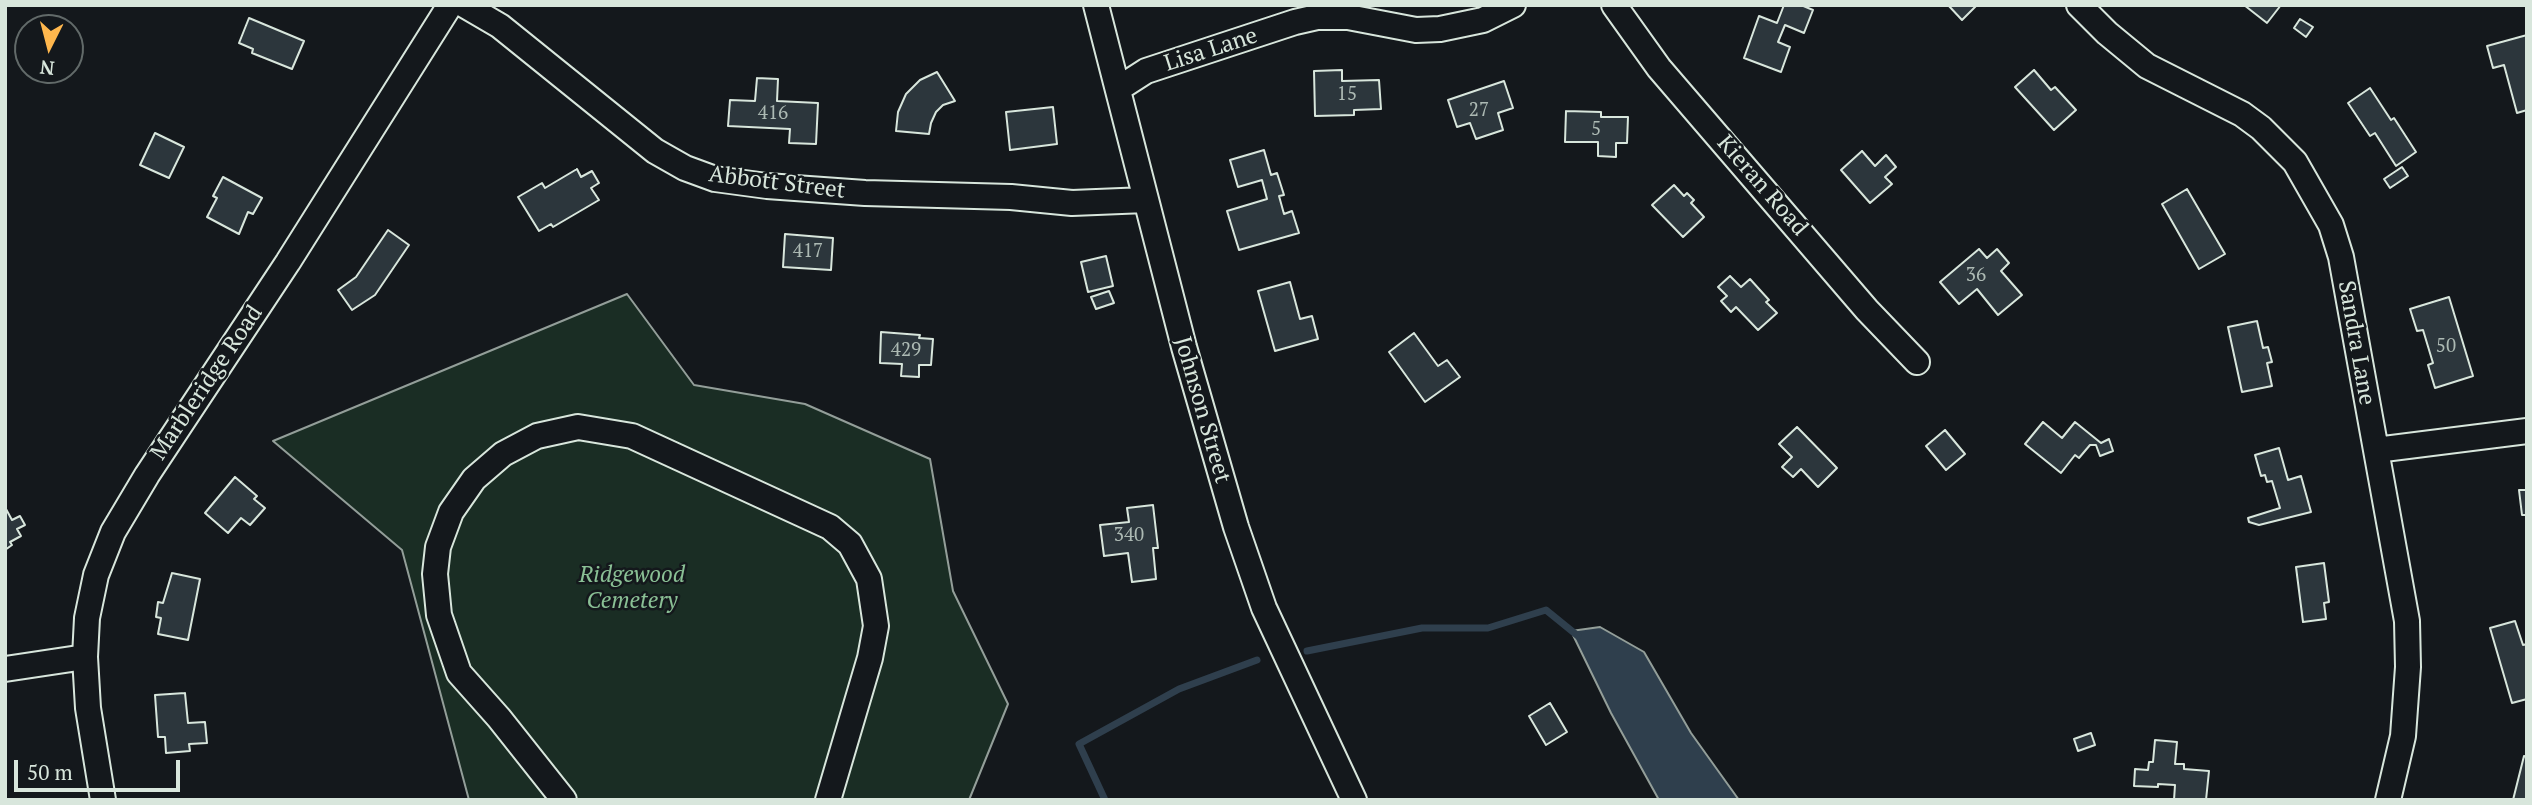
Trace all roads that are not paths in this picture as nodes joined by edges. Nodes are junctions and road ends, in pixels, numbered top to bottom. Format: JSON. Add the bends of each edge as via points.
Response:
{"nodes":[{"id":1,"x":450,"y":5,"type":"edge"},
{"id":2,"x":464,"y":5,"type":"edge"},
{"id":3,"x":1096,"y":5,"type":"edge"},
{"id":4,"x":1513,"y":5,"type":"edge"},
{"id":5,"x":1614,"y":5,"type":"edge"},
{"id":6,"x":2079,"y":5,"type":"edge"},
{"id":7,"x":1118,"y":89,"type":"junction"},
{"id":8,"x":1146,"y":200,"type":"junction"},
{"id":9,"x":1917,"y":362,"type":"dead end"},
{"id":10,"x":2527,"y":431,"type":"edge"},
{"id":11,"x":2376,"y":450,"type":"junction"},
{"id":12,"x":85,"y":657,"type":"junction"},
{"id":13,"x":5,"y":669,"type":"edge"},
{"id":14,"x":103,"y":800,"type":"edge"},
{"id":15,"x":565,"y":800,"type":"edge"},
{"id":16,"x":828,"y":800,"type":"edge"},
{"id":17,"x":1354,"y":800,"type":"edge"},
{"id":18,"x":2388,"y":800,"type":"edge"}],
"edges":[{"from":1,"to":12,"type":"street","name":"Marbleridge Road","via":[[113,532],[96,575]]},
{"from":2,"to":8,"type":"street","name":"Abbott Street","via":[[500,26],[655,151],[715,179],[865,193],[1072,203]]},
{"from":3,"to":7,"type":"street","name":"Johnson Street"},
{"from":4,"to":7,"type":"street","name":"Lisa Lane","via":[[1483,19],[1440,29],[1317,17],[1146,71]]},
{"from":5,"to":9,"type":"street","name":"Kieran Road","via":[[1659,68]]},
{"from":6,"to":11,"type":"street","name":"Sandra Lane","via":[[2147,66],[2242,114],[2295,162],[2331,225],[2341,257]]},
{"from":7,"to":8,"type":"street","name":"Johnson Street"},
{"from":8,"to":17,"type":"street","name":"Johnson Street","via":[[1211,444],[1264,608]]},
{"from":10,"to":11,"type":"street"},
{"from":11,"to":18,"type":"street","name":"Sandra Lane","via":[[2407,621],[2403,736]]},
{"from":12,"to":13,"type":"street"},
{"from":12,"to":14,"type":"street","name":"Marbleridge Road"},
{"from":15,"to":16,"type":"street","via":[[458,673],[439,615],[435,574],[438,547],[451,512],[474,480],[503,454],[537,436],[578,427],[632,436],[830,527],[850,544],[869,579],[876,626]]}]}
